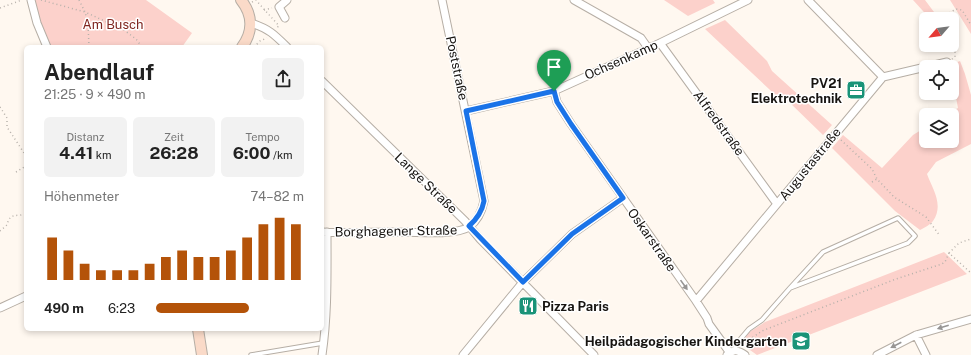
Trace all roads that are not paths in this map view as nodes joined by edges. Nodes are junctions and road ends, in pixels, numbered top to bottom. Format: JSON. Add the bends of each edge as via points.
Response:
{"nodes":[{"id":1,"x":31,"y":0,"type":"edge"},
{"id":2,"x":241,"y":0,"type":"edge"},
{"id":3,"x":287,"y":0,"type":"edge"},
{"id":4,"x":442,"y":0,"type":"edge"},
{"id":5,"x":574,"y":0,"type":"edge"},
{"id":6,"x":748,"y":0,"type":"edge"},
{"id":7,"x":808,"y":0,"type":"edge"},
{"id":8,"x":285,"y":18,"type":"dead end"},
{"id":9,"x":251,"y":23,"type":"junction"},
{"id":10,"x":660,"y":43,"type":"junction"},
{"id":11,"x":46,"y":45,"type":"edge"},
{"id":12,"x":243,"y":45,"type":"edge"},
{"id":13,"x":285,"y":45,"type":"edge"},
{"id":14,"x":648,"y":48,"type":"junction"},
{"id":15,"x":919,"y":69,"type":"edge"},
{"id":16,"x":883,"y":77,"type":"junction"},
{"id":17,"x":324,"y":83,"type":"edge"},
{"id":18,"x":554,"y":91,"type":"junction"},
{"id":19,"x":466,"y":111,"type":"junction"},
{"id":20,"x":623,"y":198,"type":"junction"},
{"id":21,"x":777,"y":204,"type":"junction"},
{"id":22,"x":469,"y":226,"type":"junction"},
{"id":23,"x":325,"y":232,"type":"edge"},
{"id":24,"x":523,"y":282,"type":"junction"},
{"id":25,"x":790,"y":288,"type":"junction"},
{"id":26,"x":24,"y":297,"type":"edge"},
{"id":27,"x":696,"y":301,"type":"junction"},
{"id":28,"x":0,"y":308,"type":"edge"},
{"id":29,"x":971,"y":319,"type":"edge"},
{"id":30,"x":198,"y":331,"type":"edge"},
{"id":31,"x":916,"y":336,"type":"junction"},
{"id":32,"x":324,"y":343,"type":"junction"},
{"id":33,"x":733,"y":352,"type":"edge"},
{"id":34,"x":202,"y":355,"type":"edge"},
{"id":35,"x":251,"y":355,"type":"edge"},
{"id":36,"x":322,"y":355,"type":"edge"},
{"id":37,"x":464,"y":355,"type":"edge"},
{"id":38,"x":594,"y":355,"type":"edge"},
{"id":39,"x":745,"y":355,"type":"edge"},
{"id":40,"x":877,"y":355,"type":"edge"},
{"id":41,"x":926,"y":355,"type":"edge"}],
"edges":[{"from":1,"to":11,"type":"street"},
{"from":2,"to":9,"type":"main road"},
{"from":3,"to":8,"type":"street","via":[[279,8]]},
{"from":4,"to":19,"type":"street","name":"Poststraße"},
{"from":5,"to":14,"type":"street","via":[[641,38]]},
{"from":6,"to":10,"type":"street","name":"Ochsenkamp"},
{"from":7,"to":16,"type":"street"},
{"from":9,"to":12,"type":"main road"},
{"from":9,"to":13,"type":"street","via":[[272,32]]},
{"from":10,"to":14,"type":"street","name":"Ochsenkamp"},
{"from":10,"to":21,"type":"street","name":"Alfredstraße"},
{"from":14,"to":18,"type":"street","name":"Ochsenkamp"},
{"from":15,"to":16,"type":"street"},
{"from":16,"to":21,"type":"street","name":"Augustastraße"},
{"from":17,"to":22,"type":"street","name":"Lange Straße"},
{"from":18,"to":19,"type":"street","name":"Ochsenkamp"},
{"from":18,"to":20,"type":"street","name":"Oskarstraße","via":[[557,102],[571,124]]},
{"from":19,"to":22,"type":"street","name":"Poststraße","via":[[484,201],[480,214]]},
{"from":20,"to":24,"type":"street","via":[[572,234]]},
{"from":20,"to":27,"type":"street","name":"Oskarstraße","one_way":true},
{"from":21,"to":27,"type":"street","name":"Augustastraße"},
{"from":22,"to":23,"type":"street","name":"Borghagener Straße","via":[[451,232]]},
{"from":22,"to":24,"type":"street","name":"Lange Straße"},
{"from":23,"to":32,"type":"street","via":[[327,294]]},
{"from":24,"to":37,"type":"street"},
{"from":24,"to":38,"type":"street","name":"Lange Straße"},
{"from":25,"to":25,"type":"lane","via":[[823,252],[898,218],[915,236],[908,243]]},
{"from":25,"to":33,"type":"lane","via":[[762,320],[749,328]]},
{"from":26,"to":28,"type":"street"},
{"from":27,"to":33,"type":"street","name":"Oskarstraße","via":[[709,324]]},
{"from":29,"to":31,"type":"street","one_way":true},
{"from":30,"to":34,"type":"main road"},
{"from":31,"to":40,"type":"street","one_way":true},
{"from":31,"to":41,"type":"street"},
{"from":32,"to":35,"type":"lane"},
{"from":32,"to":36,"type":"street"},
{"from":33,"to":39,"type":"street","name":"Oskarstraße"}]}
